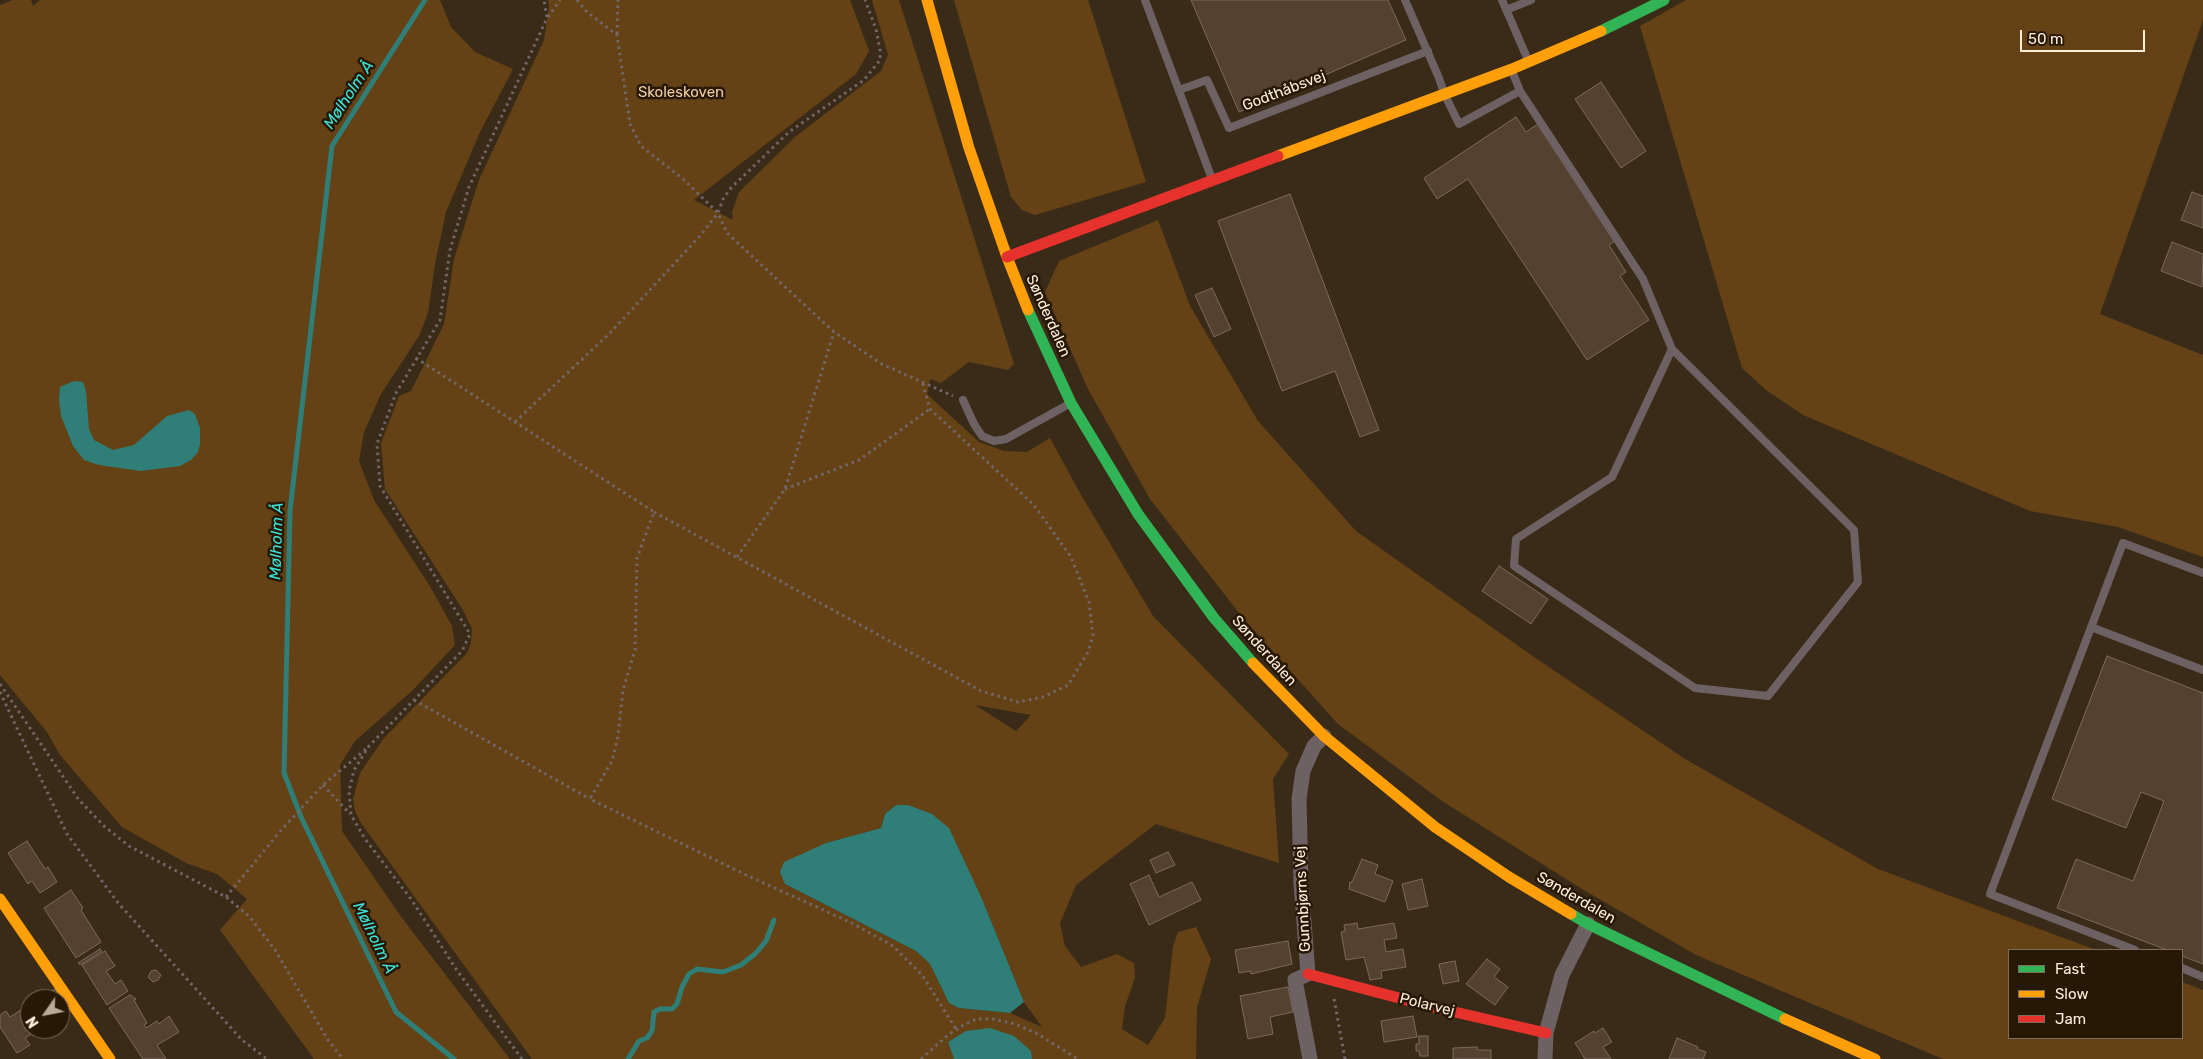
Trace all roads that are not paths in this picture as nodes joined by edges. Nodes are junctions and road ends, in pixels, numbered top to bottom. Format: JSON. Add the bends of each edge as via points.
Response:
{"nodes":[{"id":1,"x":927,"y":0,"type":"edge"},
{"id":2,"x":1146,"y":0,"type":"edge"},
{"id":3,"x":1405,"y":0,"type":"edge"},
{"id":4,"x":1502,"y":0,"type":"edge"},
{"id":5,"x":1531,"y":0,"type":"edge"},
{"id":6,"x":1664,"y":0,"type":"edge"},
{"id":7,"x":1506,"y":10,"type":"junction"},
{"id":8,"x":1428,"y":51,"type":"junction"},
{"id":9,"x":1529,"y":61,"type":"junction"},
{"id":10,"x":1512,"y":69,"type":"junction"},
{"id":11,"x":1179,"y":90,"type":"junction"},
{"id":12,"x":1520,"y":91,"type":"junction"},
{"id":13,"x":1444,"y":94,"type":"junction"},
{"id":14,"x":1212,"y":179,"type":"junction"},
{"id":15,"x":1006,"y":257,"type":"junction"},
{"id":16,"x":1672,"y":350,"type":"junction"},
{"id":17,"x":963,"y":400,"type":"road end"},
{"id":18,"x":1071,"y":403,"type":"junction"},
{"id":19,"x":2203,"y":573,"type":"edge"},
{"id":20,"x":2091,"y":627,"type":"junction"},
{"id":21,"x":2203,"y":670,"type":"edge"},
{"id":22,"x":1324,"y":736,"type":"junction"},
{"id":23,"x":0,"y":899,"type":"edge"},
{"id":24,"x":1588,"y":924,"type":"junction"},
{"id":25,"x":2132,"y":949,"type":"edge"},
{"id":26,"x":2183,"y":968,"type":"edge"},
{"id":27,"x":1308,"y":974,"type":"junction"},
{"id":28,"x":2203,"y":977,"type":"edge"},
{"id":29,"x":1546,"y":1033,"type":"junction"},
{"id":30,"x":106,"y":1057,"type":"edge"},
{"id":31,"x":1310,"y":1059,"type":"edge"},
{"id":32,"x":1544,"y":1059,"type":"edge"},
{"id":33,"x":1875,"y":1059,"type":"edge"}],
"edges":[{"from":1,"to":15,"type":"street","name":"Sønderdalen","via":[[969,148]]},
{"from":2,"to":11,"type":"lane"},
{"from":3,"to":8,"type":"lane"},
{"from":4,"to":7,"type":"lane"},
{"from":5,"to":7,"type":"lane"},
{"from":6,"to":9,"type":"street"},
{"from":7,"to":9,"type":"lane"},
{"from":8,"to":11,"type":"lane","name":"Godthåbsvej","via":[[1229,128],[1207,80]]},
{"from":8,"to":13,"type":"lane"},
{"from":9,"to":10,"type":"street"},
{"from":10,"to":12,"type":"lane"},
{"from":10,"to":13,"type":"street"},
{"from":11,"to":14,"type":"lane"},
{"from":12,"to":13,"type":"lane","via":[[1459,124]]},
{"from":12,"to":16,"type":"lane","via":[[1644,278]]},
{"from":13,"to":14,"type":"street"},
{"from":14,"to":15,"type":"street"},
{"from":15,"to":18,"type":"street","name":"Sønderdalen"},
{"from":16,"to":16,"type":"lane","via":[[1854,530],[1858,582],[1768,696],[1695,688],[1514,566],[1516,538],[1612,477]]},
{"from":17,"to":18,"type":"lane","via":[[982,436],[994,441],[1006,439]]},
{"from":18,"to":22,"type":"street","name":"Sønderdalen","via":[[1138,514],[1214,618],[1270,682]]},
{"from":19,"to":20,"type":"lane","via":[[2123,543]]},
{"from":20,"to":21,"type":"lane"},
{"from":20,"to":25,"type":"lane","via":[[1990,894]]},
{"from":22,"to":24,"type":"street","name":"Sønderdalen","via":[[1435,828],[1508,877]]},
{"from":22,"to":27,"type":"street","name":"Gunnbjørns Vej","via":[[1314,746],[1303,770],[1300,799]]},
{"from":23,"to":30,"type":"street"},
{"from":24,"to":29,"type":"street","via":[[1562,975]]},
{"from":24,"to":33,"type":"street","name":"Sønderdalen","via":[[1755,1006]]},
{"from":26,"to":28,"type":"lane"},
{"from":27,"to":29,"type":"street","name":"Polarvej"},
{"from":27,"to":31,"type":"street","name":"Gunnbjørns Vej","via":[[1295,980]]},
{"from":29,"to":32,"type":"street"}]}
